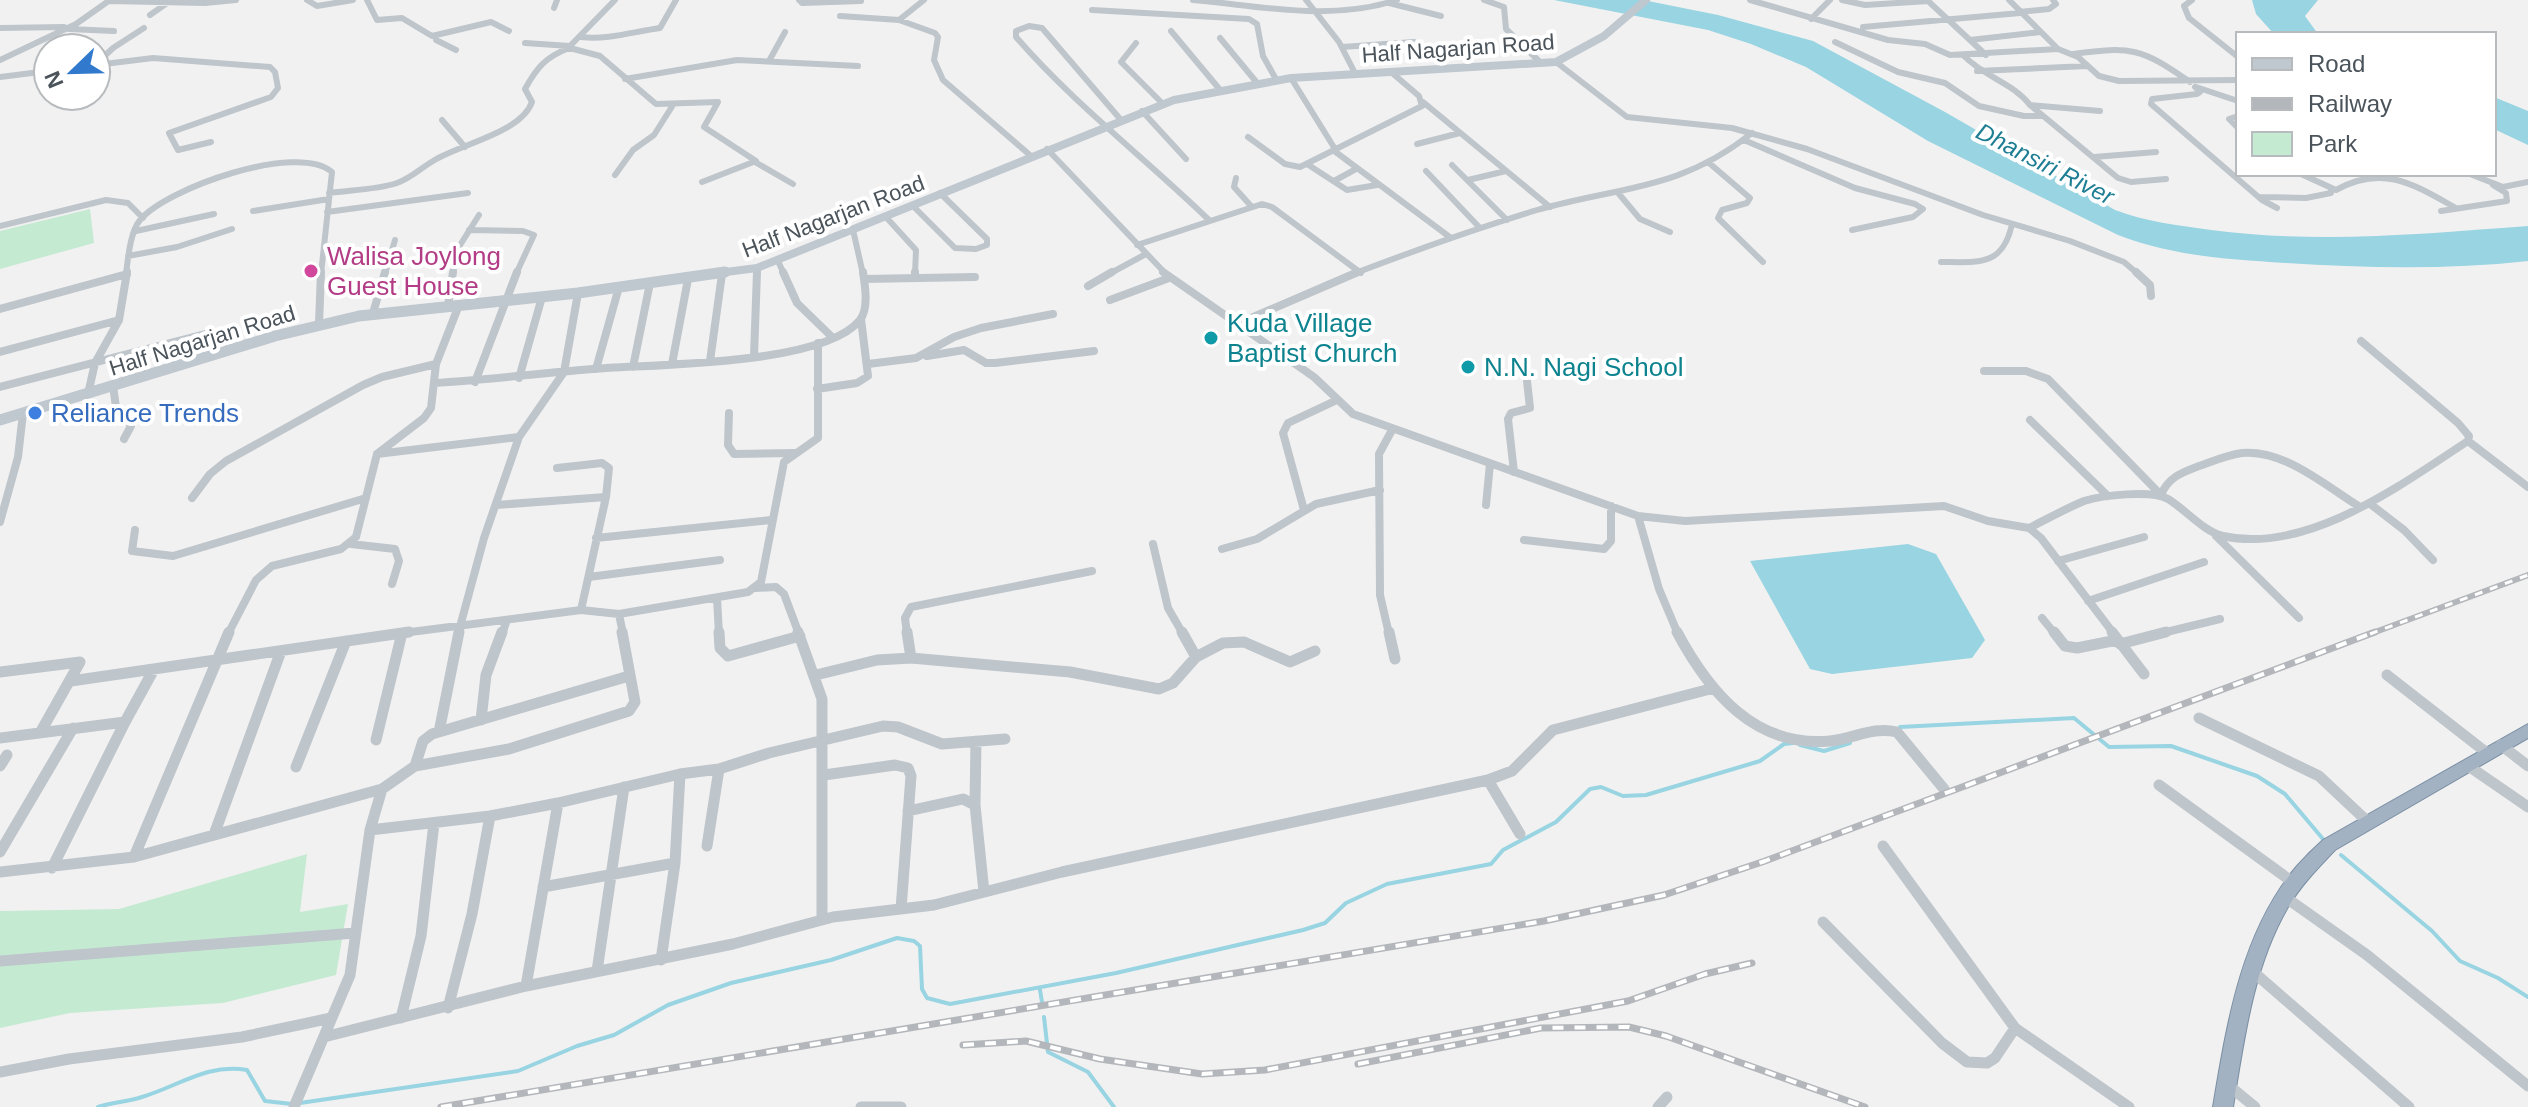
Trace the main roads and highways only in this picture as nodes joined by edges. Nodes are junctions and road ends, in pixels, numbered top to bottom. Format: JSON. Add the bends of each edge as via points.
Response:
{"nodes":[{"id":1,"x":1646,"y":0,"type":"edge"},
{"id":2,"x":0,"y":420,"type":"edge"},
{"id":3,"x":2528,"y":730,"type":"edge"},
{"id":4,"x":2223,"y":1107,"type":"edge"}],
"edges":[{"from":1,"to":2,"type":"main road","name":"Half Nagarjan Road","via":[[1618,27],[1556,62],[1291,78],[1162,103],[757,268],[373,313],[319,324]]},
{"from":3,"to":4,"type":"highway","via":[[2329,845],[2304,868],[2250,969]]}]}
